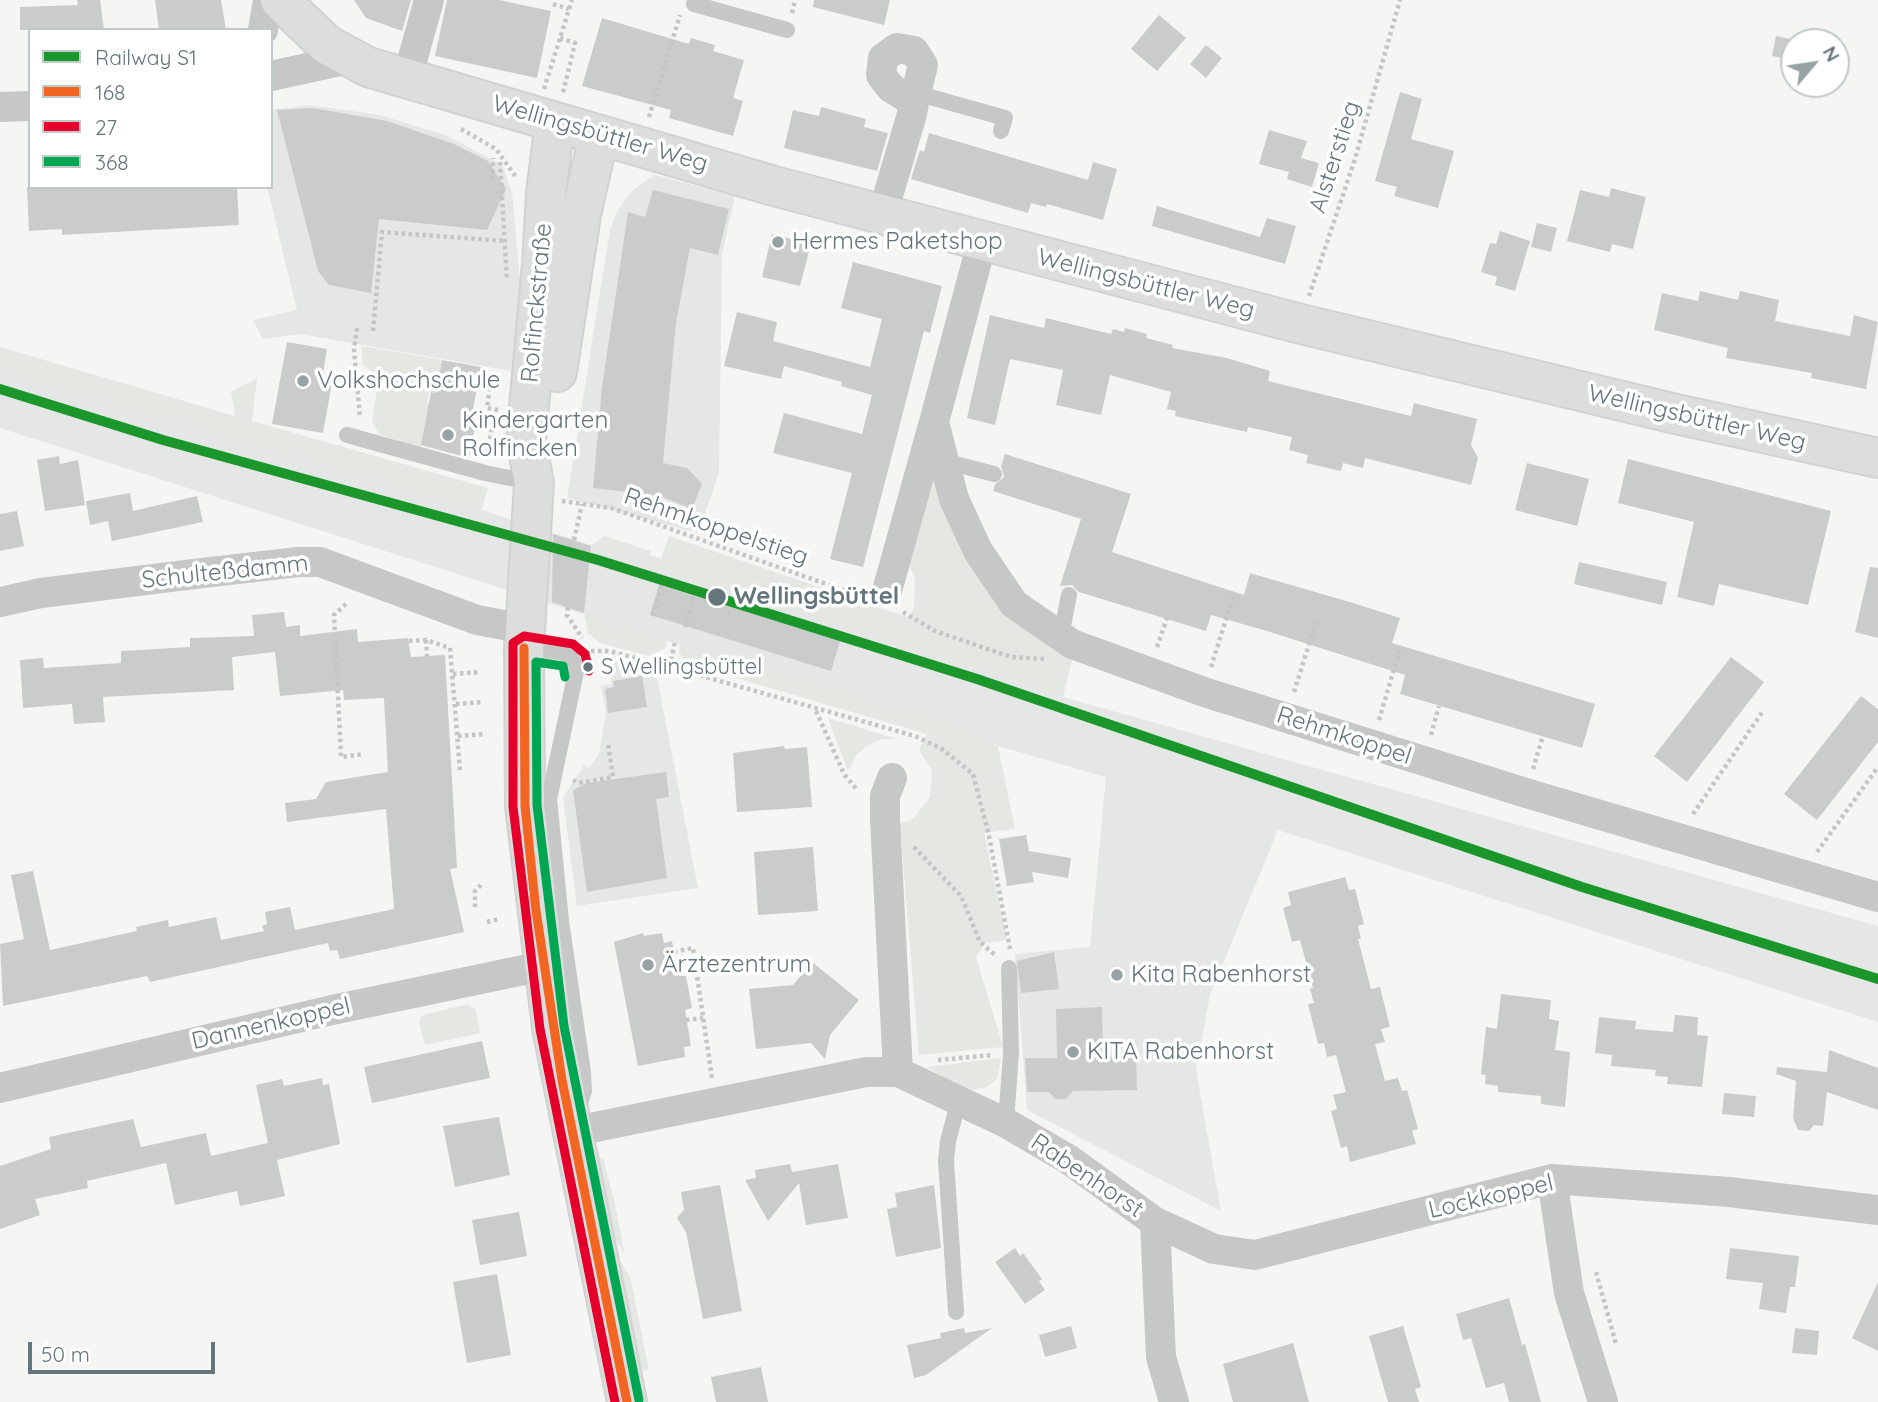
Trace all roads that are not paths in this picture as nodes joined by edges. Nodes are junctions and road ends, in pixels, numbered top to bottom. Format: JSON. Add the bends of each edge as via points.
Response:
{"nodes":[{"id":1,"x":268,"y":0,"type":"edge"},
{"id":2,"x":280,"y":0,"type":"edge"},
{"id":3,"x":429,"y":0,"type":"edge"},
{"id":4,"x":694,"y":4,"type":"dead end"},
{"id":5,"x":263,"y":28,"type":"edge"},
{"id":6,"x":787,"y":30,"type":"dead end"},
{"id":7,"x":349,"y":59,"type":"junction"},
{"id":8,"x":273,"y":76,"type":"edge"},
{"id":9,"x":407,"y":79,"type":"junction"},
{"id":10,"x":915,"y":98,"type":"joint"},
{"id":11,"x":553,"y":103,"type":"junction"},
{"id":12,"x":28,"y":106,"type":"edge"},
{"id":13,"x":0,"y":107,"type":"edge"},
{"id":14,"x":1001,"y":131,"type":"dead end"},
{"id":15,"x":599,"y":135,"type":"junction"},
{"id":16,"x":883,"y":216,"type":"junction"},
{"id":17,"x":982,"y":242,"type":"junction"},
{"id":18,"x":934,"y":422,"type":"junction"},
{"id":19,"x":354,"y":437,"type":"road end"},
{"id":20,"x":1878,"y":458,"type":"edge"},
{"id":21,"x":944,"y":461,"type":"junction"},
{"id":22,"x":993,"y":474,"type":"dead end"},
{"id":23,"x":534,"y":489,"type":"junction"},
{"id":24,"x":1069,"y":595,"type":"dead end"},
{"id":25,"x":884,"y":599,"type":"road end"},
{"id":26,"x":0,"y":602,"type":"edge"},
{"id":27,"x":525,"y":639,"type":"junction"},
{"id":28,"x":1073,"y":642,"type":"junction"},
{"id":29,"x":891,"y":778,"type":"dead end"},
{"id":30,"x":551,"y":784,"type":"junction"},
{"id":31,"x":528,"y":839,"type":"junction"},
{"id":32,"x":1878,"y":897,"type":"edge"},
{"id":33,"x":543,"y":966,"type":"junction"},
{"id":34,"x":1009,"y":968,"type":"road end"},
{"id":35,"x":898,"y":1068,"type":"junction"},
{"id":36,"x":0,"y":1088,"type":"edge"},
{"id":37,"x":959,"y":1100,"type":"junction"},
{"id":38,"x":1006,"y":1123,"type":"junction"},
{"id":39,"x":571,"y":1132,"type":"junction"},
{"id":40,"x":1552,"y":1179,"type":"junction"},
{"id":41,"x":1878,"y":1210,"type":"edge"},
{"id":42,"x":1156,"y":1222,"type":"junction"},
{"id":43,"x":956,"y":1312,"type":"dead end"},
{"id":44,"x":626,"y":1402,"type":"edge"},
{"id":45,"x":1174,"y":1402,"type":"edge"},
{"id":46,"x":1603,"y":1402,"type":"edge"}],
"edges":[{"from":1,"to":5,"type":"street"},
{"from":2,"to":7,"type":"main road","name":"Wellingsbüttler Weg","via":[[306,28]]},
{"from":3,"to":9,"type":"street"},
{"from":4,"to":6,"type":"lane"},
{"from":7,"to":8,"type":"street"},
{"from":7,"to":9,"type":"main road","name":"Wellingsbüttler Weg"},
{"from":9,"to":11,"type":"main road","name":"Wellingsbüttler Weg"},
{"from":10,"to":14,"type":"lane","via":[[1005,118]]},
{"from":10,"to":16,"type":"street"},
{"from":11,"to":15,"type":"main road","name":"Wellingsbüttler Weg"},
{"from":11,"to":23,"type":"main road","name":"Rolfinckstraße","via":[[526,440]]},
{"from":12,"to":13,"type":"street"},
{"from":15,"to":16,"type":"main road","name":"Wellingsbüttler Weg"},
{"from":15,"to":23,"type":"main road","name":"Rolfinckstraße","via":[[571,268],[546,448]]},
{"from":16,"to":17,"type":"main road","name":"Wellingsbüttler Weg"},
{"from":17,"to":18,"type":"street","name":"Rehmkoppel"},
{"from":17,"to":20,"type":"main road","name":"Wellingsbüttler Weg","via":[[1301,324]]},
{"from":18,"to":21,"type":"street","name":"Rehmkoppel"},
{"from":18,"to":25,"type":"street","name":"Rehmkoppel"},
{"from":19,"to":23,"type":"lane"},
{"from":21,"to":22,"type":"lane"},
{"from":21,"to":28,"type":"street","name":"Rehmkoppel","via":[[954,499],[978,551],[1014,604]]},
{"from":23,"to":27,"type":"main road","name":"Rolfinckstraße"},
{"from":24,"to":28,"type":"lane"},
{"from":26,"to":27,"type":"street","name":"Schulteßdamm","via":[[194,574],[320,562]]},
{"from":27,"to":30,"type":"lane","via":[[569,655],[577,667]]},
{"from":27,"to":31,"type":"main road","name":"Rolfinckstraße"},
{"from":28,"to":32,"type":"street","name":"Rehmkoppel","via":[[1204,692]]},
{"from":29,"to":35,"type":"street","via":[[885,820]]},
{"from":30,"to":31,"type":"lane"},
{"from":30,"to":39,"type":"lane","via":[[561,921],[583,1072],[584,1091]]},
{"from":31,"to":33,"type":"main road","name":"Rolfinckstraße"},
{"from":33,"to":36,"type":"street","name":"Dannenkoppel"},
{"from":33,"to":39,"type":"main road","name":"Rolfinckstraße"},
{"from":34,"to":38,"type":"lane","name":"Rabenhorst"},
{"from":35,"to":37,"type":"street","name":"Rabenhorst"},
{"from":35,"to":39,"type":"street","name":"Rabenhorst"},
{"from":37,"to":38,"type":"street","name":"Rabenhorst"},
{"from":37,"to":43,"type":"lane","via":[[946,1161]]},
{"from":38,"to":42,"type":"street","name":"Rabenhorst","via":[[1068,1159]]},
{"from":39,"to":44,"type":"main road","name":"Rolfinckstraße"},
{"from":40,"to":41,"type":"street","name":"Lockkoppel","via":[[1729,1192]]},
{"from":40,"to":42,"type":"street","name":"Lockkoppel","via":[[1255,1255],[1214,1249]]},
{"from":40,"to":46,"type":"street","via":[[1569,1293]]},
{"from":42,"to":45,"type":"street","name":"Rabenhorst","via":[[1161,1357]]}]}
